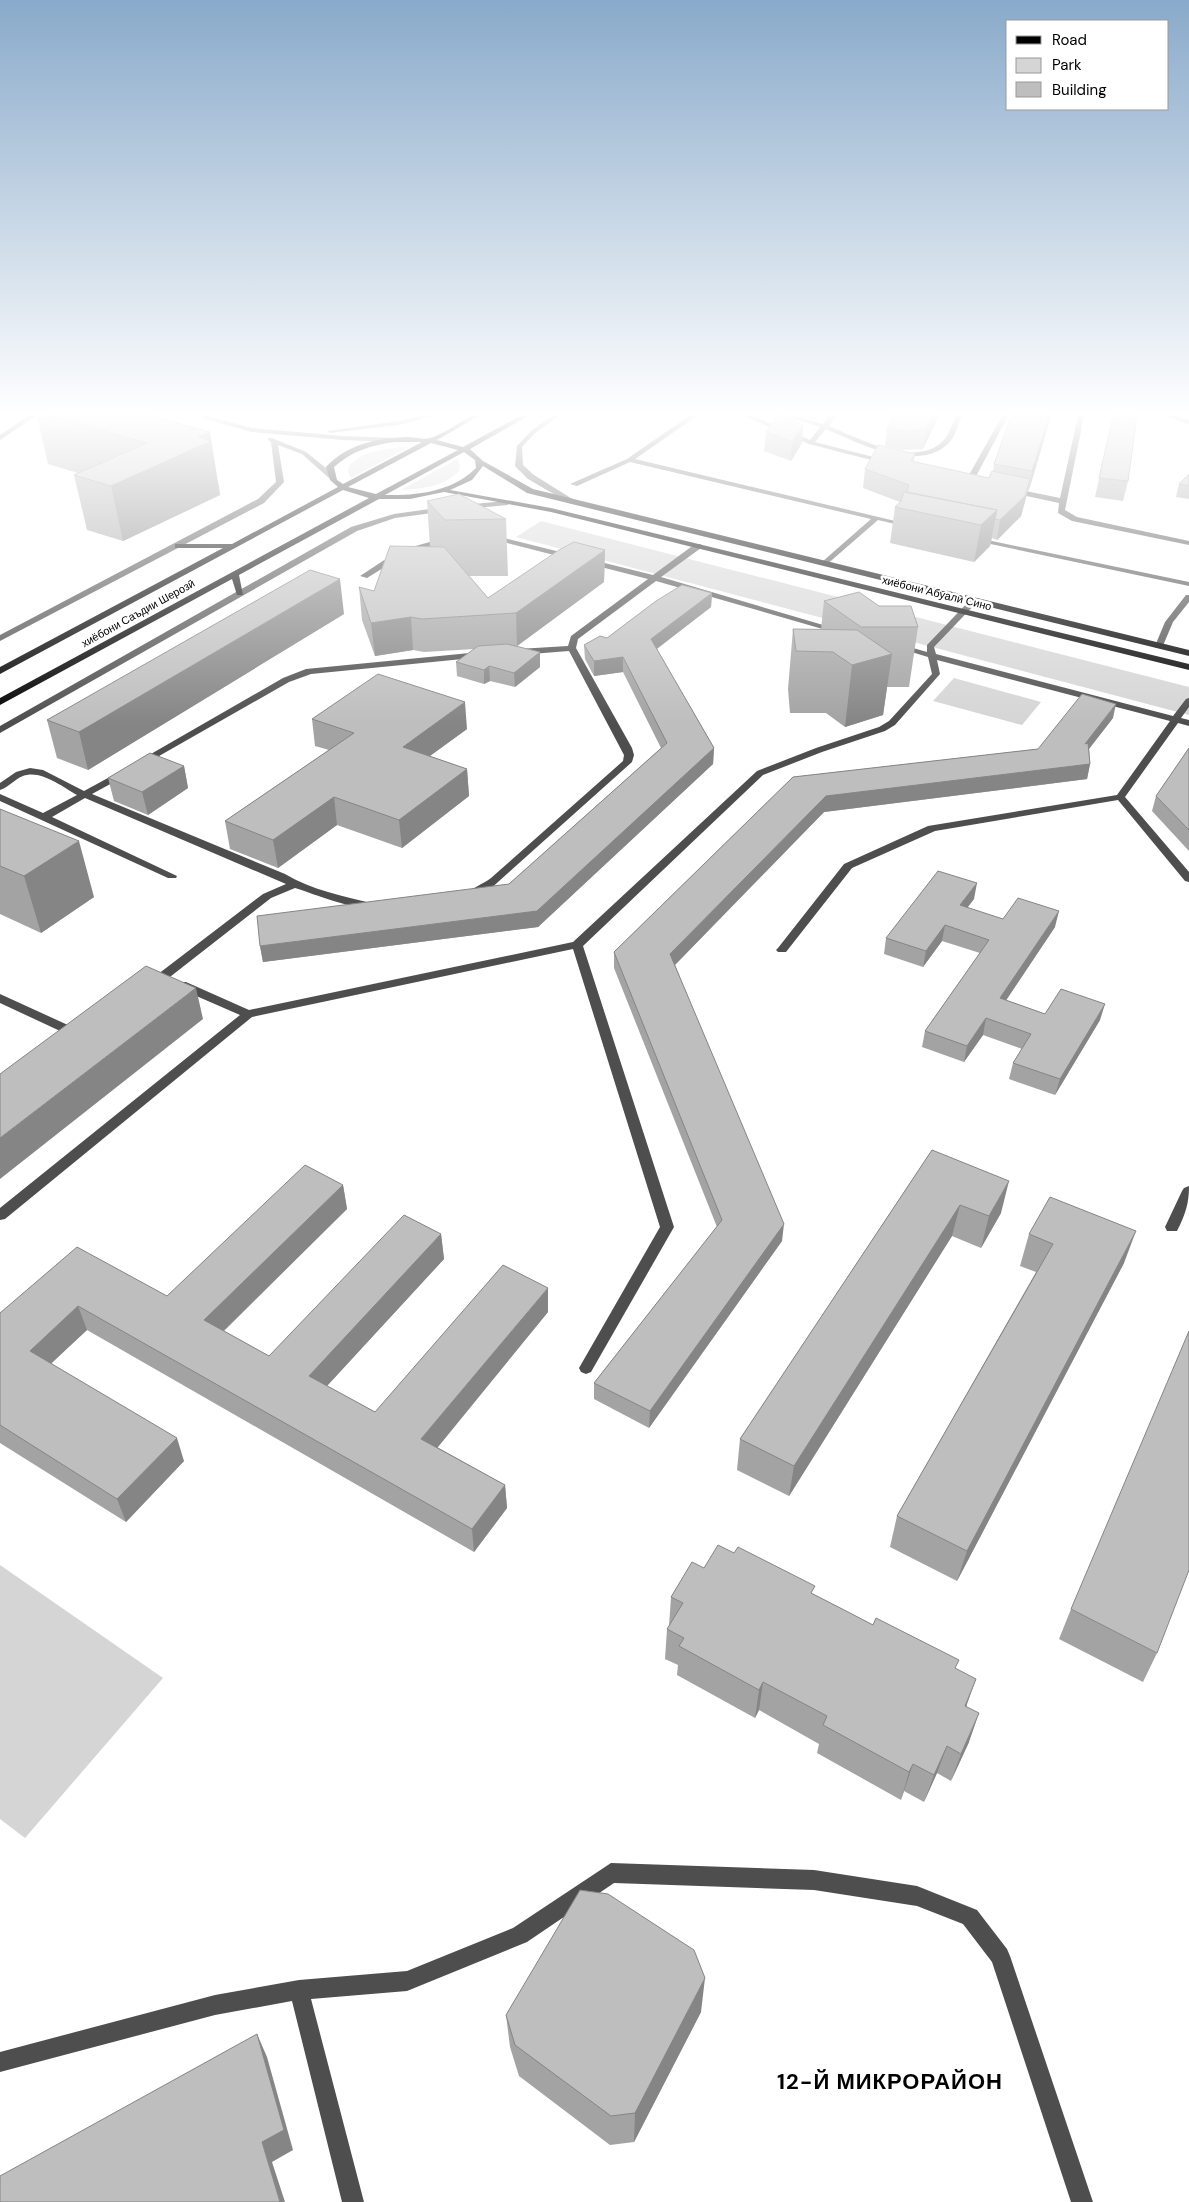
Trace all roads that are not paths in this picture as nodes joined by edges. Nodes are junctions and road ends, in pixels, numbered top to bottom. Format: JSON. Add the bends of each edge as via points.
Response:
{"nodes":[{"id":1,"x":229,"y":519,"type":"edge"},
{"id":2,"x":286,"y":519,"type":"edge"},
{"id":3,"x":337,"y":519,"type":"edge"},
{"id":4,"x":386,"y":519,"type":"edge"},
{"id":5,"x":587,"y":519,"type":"edge"},
{"id":6,"x":640,"y":519,"type":"edge"},
{"id":7,"x":875,"y":519,"type":"edge"},
{"id":8,"x":880,"y":519,"type":"edge"},
{"id":9,"x":1075,"y":519,"type":"edge"},
{"id":10,"x":914,"y":526,"type":"edge"},
{"id":11,"x":482,"y":535,"type":"edge"},
{"id":12,"x":458,"y":536,"type":"edge"},
{"id":13,"x":971,"y":538,"type":"edge"},
{"id":14,"x":1189,"y":543,"type":"edge"},
{"id":15,"x":178,"y":546,"type":"junction"},
{"id":16,"x":235,"y":546,"type":"junction"},
{"id":17,"x":698,"y":546,"type":"junction"},
{"id":18,"x":825,"y":564,"type":"junction"},
{"id":19,"x":234,"y":573,"type":"junction"},
{"id":20,"x":364,"y":576,"type":"dead end"},
{"id":21,"x":654,"y":578,"type":"junction"},
{"id":22,"x":1189,"y":584,"type":"edge"},
{"id":23,"x":240,"y":593,"type":"junction"},
{"id":24,"x":1189,"y":597,"type":"edge"},
{"id":25,"x":975,"y":600,"type":"junction"},
{"id":26,"x":964,"y":612,"type":"junction"},
{"id":27,"x":846,"y":632,"type":"edge"},
{"id":28,"x":0,"y":638,"type":"edge"},
{"id":29,"x":894,"y":646,"type":"edge"},
{"id":30,"x":1159,"y":646,"type":"junction"},
{"id":31,"x":572,"y":648,"type":"junction"},
{"id":32,"x":1189,"y":653,"type":"edge"},
{"id":33,"x":932,"y":657,"type":"junction"},
{"id":34,"x":1189,"y":667,"type":"edge"},
{"id":35,"x":0,"y":671,"type":"edge"},
{"id":36,"x":1189,"y":701,"type":"edge"},
{"id":37,"x":0,"y":702,"type":"edge"},
{"id":38,"x":1176,"y":719,"type":"junction"},
{"id":39,"x":1189,"y":723,"type":"edge"},
{"id":40,"x":0,"y":730,"type":"edge"},
{"id":41,"x":0,"y":787,"type":"edge"},
{"id":42,"x":85,"y":795,"type":"junction"},
{"id":43,"x":1120,"y":797,"type":"junction"},
{"id":44,"x":0,"y":798,"type":"edge"},
{"id":45,"x":44,"y":818,"type":"junction"},
{"id":46,"x":172,"y":876,"type":"dead end"},
{"id":47,"x":1189,"y":879,"type":"edge"},
{"id":48,"x":294,"y":884,"type":"junction"},
{"id":49,"x":464,"y":895,"type":"edge"},
{"id":50,"x":379,"y":905,"type":"edge"},
{"id":51,"x":576,"y":945,"type":"junction"},
{"id":52,"x":782,"y":950,"type":"dead end"},
{"id":53,"x":162,"y":977,"type":"junction"},
{"id":54,"x":146,"y":989,"type":"edge"},
{"id":55,"x":0,"y":998,"type":"edge"},
{"id":56,"x":248,"y":1014,"type":"junction"},
{"id":57,"x":83,"y":1037,"type":"edge"},
{"id":58,"x":1189,"y":1191,"type":"edge"},
{"id":59,"x":0,"y":1215,"type":"edge"},
{"id":60,"x":1172,"y":1227,"type":"dead end"},
{"id":61,"x":586,"y":1368,"type":"dead end"},
{"id":62,"x":299,"y":1990,"type":"junction"},
{"id":63,"x":0,"y":2062,"type":"edge"},
{"id":64,"x":354,"y":2202,"type":"edge"},
{"id":65,"x":1082,"y":2202,"type":"edge"}],
"edges":[{"from":1,"to":15,"type":"street"},
{"from":2,"to":16,"type":"main road","name":"хиёбони Саъдии Шерозӣ"},
{"from":3,"to":19,"type":"main road","name":"хиёбони Саъдии Шерозӣ"},
{"from":4,"to":23,"type":"street","via":[[354,529]]},
{"from":5,"to":17,"type":"main road","name":"хиёбони Абӯалӣ Сино"},
{"from":6,"to":18,"type":"main road","name":"хиёбони Абӯалӣ Сино"},
{"from":7,"to":18,"type":"street"},
{"from":8,"to":10,"type":"street"},
{"from":9,"to":14,"type":"street"},
{"from":11,"to":21,"type":"street"},
{"from":12,"to":20,"type":"street","via":[[401,553]]},
{"from":13,"to":22,"type":"street"},
{"from":15,"to":16,"type":"main road"},
{"from":15,"to":28,"type":"street"},
{"from":16,"to":35,"type":"main road","name":"хиёбони Саъдии Шерозӣ"},
{"from":17,"to":21,"type":"street"},
{"from":17,"to":26,"type":"main road","name":"хиёбони Абӯалӣ Сино"},
{"from":18,"to":25,"type":"main road","name":"хиёбони Абӯалӣ Сино"},
{"from":19,"to":23,"type":"main road"},
{"from":19,"to":37,"type":"main road","name":"хиёбони Саъдии Шерозӣ"},
{"from":21,"to":27,"type":"street"},
{"from":21,"to":31,"type":"street","via":[[583,630],[574,638]]},
{"from":23,"to":40,"type":"street"},
{"from":24,"to":30,"type":"street","via":[[1169,622]]},
{"from":25,"to":26,"type":"street"},
{"from":25,"to":30,"type":"main road","name":"хиёбони Абӯалӣ Сино"},
{"from":26,"to":33,"type":"street","via":[[930,646]]},
{"from":26,"to":34,"type":"main road","name":"хиёбони Абӯалӣ Сино"},
{"from":29,"to":33,"type":"street"},
{"from":30,"to":32,"type":"main road","name":"хиёбони Абӯалӣ Сино"},
{"from":31,"to":42,"type":"street","via":[[309,671],[286,680]]},
{"from":31,"to":49,"type":"street","via":[[627,748],[630,755],[627,762],[484,889]]},
{"from":33,"to":38,"type":"street"},
{"from":33,"to":51,"type":"street","via":[[936,674],[892,723],[760,773]]},
{"from":36,"to":38,"type":"street"},
{"from":38,"to":39,"type":"street"},
{"from":38,"to":43,"type":"street"},
{"from":41,"to":42,"type":"street","via":[[19,774],[30,771],[40,772]]},
{"from":42,"to":45,"type":"street"},
{"from":42,"to":48,"type":"street"},
{"from":43,"to":47,"type":"street"},
{"from":43,"to":52,"type":"street","via":[[932,828],[848,866]]},
{"from":44,"to":45,"type":"street"},
{"from":45,"to":46,"type":"street"},
{"from":48,"to":50,"type":"street","via":[[356,904]]},
{"from":48,"to":53,"type":"street","via":[[267,896]]},
{"from":51,"to":56,"type":"street"},
{"from":51,"to":61,"type":"street","via":[[668,1227]]},
{"from":53,"to":54,"type":"street"},
{"from":53,"to":56,"type":"street"},
{"from":55,"to":57,"type":"street"},
{"from":56,"to":59,"type":"street"},
{"from":58,"to":60,"type":"street"},
{"from":62,"to":63,"type":"street","via":[[215,2005]]},
{"from":62,"to":64,"type":"street"},
{"from":62,"to":65,"type":"street","via":[[407,1981],[520,1935],[611,1873],[814,1880],[918,1896],[970,1917],[1000,1956]]}]}
